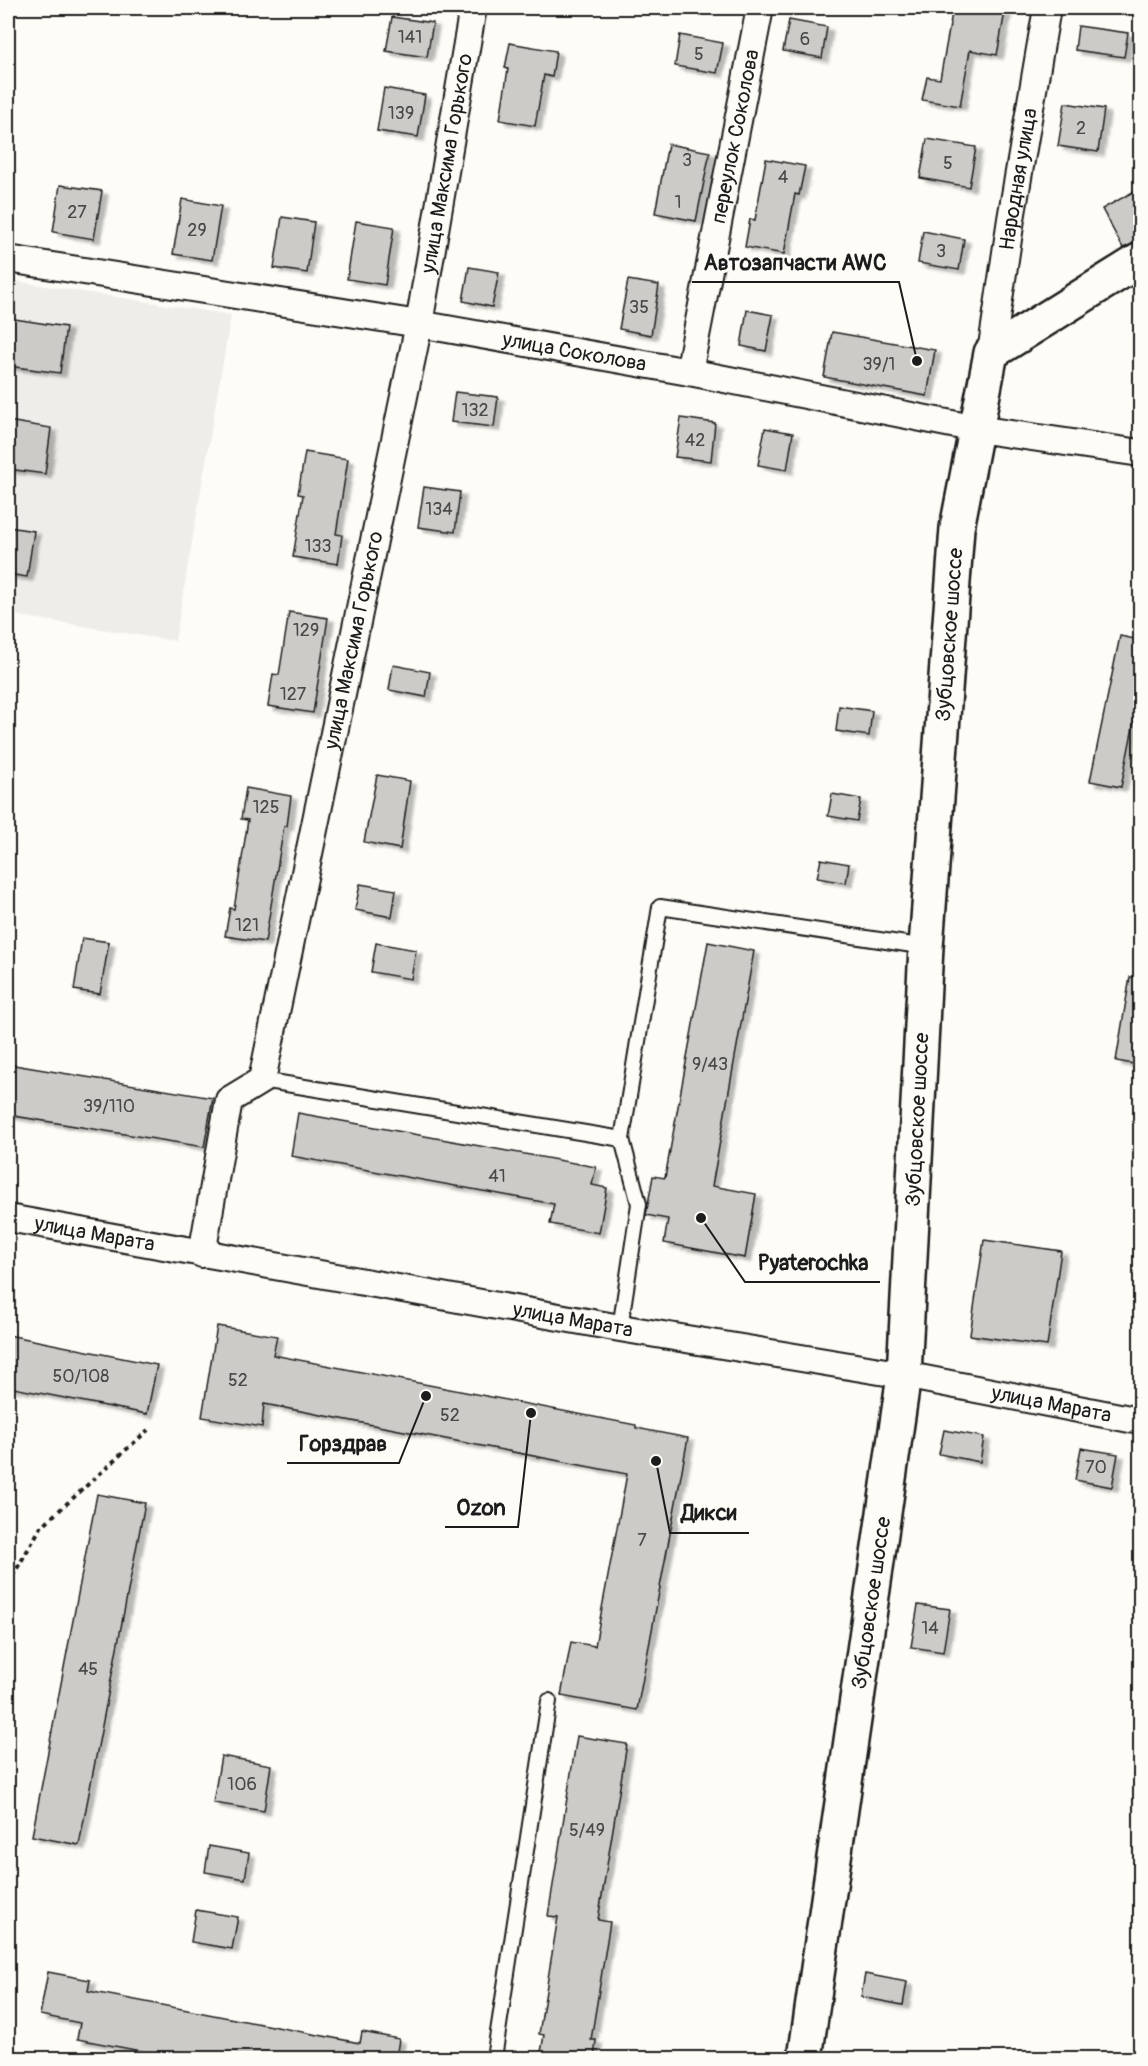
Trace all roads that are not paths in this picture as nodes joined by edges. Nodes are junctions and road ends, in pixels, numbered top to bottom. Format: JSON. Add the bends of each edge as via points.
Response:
{"nodes":[{"id":1,"x":473,"y":8,"type":"edge"},
{"id":2,"x":760,"y":8,"type":"edge"},
{"id":3,"x":1047,"y":8,"type":"edge"},
{"id":4,"x":8,"y":259,"type":"edge"},
{"id":5,"x":1140,"y":260,"type":"edge"},
{"id":6,"x":419,"y":324,"type":"junction"},
{"id":7,"x":991,"y":353,"type":"junction"},
{"id":8,"x":689,"y":372,"type":"junction"},
{"id":9,"x":977,"y":429,"type":"junction"},
{"id":10,"x":1140,"y":453,"type":"edge"},
{"id":11,"x":926,"y":947,"type":"junction"},
{"id":12,"x":262,"y":1080,"type":"junction"},
{"id":13,"x":622,"y":1139,"type":"junction"},
{"id":14,"x":8,"y":1218,"type":"edge"},
{"id":15,"x":202,"y":1254,"type":"junction"},
{"id":16,"x":620,"y":1328,"type":"junction"},
{"id":17,"x":904,"y":1375,"type":"junction"},
{"id":18,"x":1140,"y":1421,"type":"edge"},
{"id":19,"x":549,"y":1701,"type":"dead end"},
{"id":20,"x":494,"y":2058,"type":"edge"},
{"id":21,"x":805,"y":2058,"type":"edge"}],
"edges":[{"from":1,"to":6,"type":"street","name":"улица Максима Горького"},
{"from":2,"to":8,"type":"street","name":"переулок Соколова"},
{"from":3,"to":7,"type":"street","name":"Народная улица"},
{"from":4,"to":6,"type":"street","name":"улица Соколова"},
{"from":5,"to":7,"type":"main road"},
{"from":6,"to":8,"type":"street","name":"улица Соколова"},
{"from":6,"to":12,"type":"street","name":"улица Максима Горького"},
{"from":7,"to":9,"type":"main road","name":"Зубцовское шоссе"},
{"from":8,"to":9,"type":"street","name":"улица Соколова"},
{"from":9,"to":10,"type":"street","name":"улица Соколова"},
{"from":9,"to":11,"type":"main road","name":"Зубцовское шоссе","via":[[957,528]]},
{"from":11,"to":13,"type":"lane","via":[[660,907]]},
{"from":11,"to":17,"type":"main road","name":"Зубцовское шоссе"},
{"from":12,"to":13,"type":"lane"},
{"from":12,"to":15,"type":"street","via":[[229,1100]]},
{"from":13,"to":16,"type":"lane","via":[[639,1204]]},
{"from":14,"to":15,"type":"street","name":"улица Марата"},
{"from":15,"to":16,"type":"street","name":"улица Марата"},
{"from":16,"to":17,"type":"street","name":"улица Марата"},
{"from":17,"to":18,"type":"street","name":"улица Марата"},
{"from":17,"to":21,"type":"main road","name":"Зубцовское шоссе"},
{"from":19,"to":20,"type":"lane"}]}
